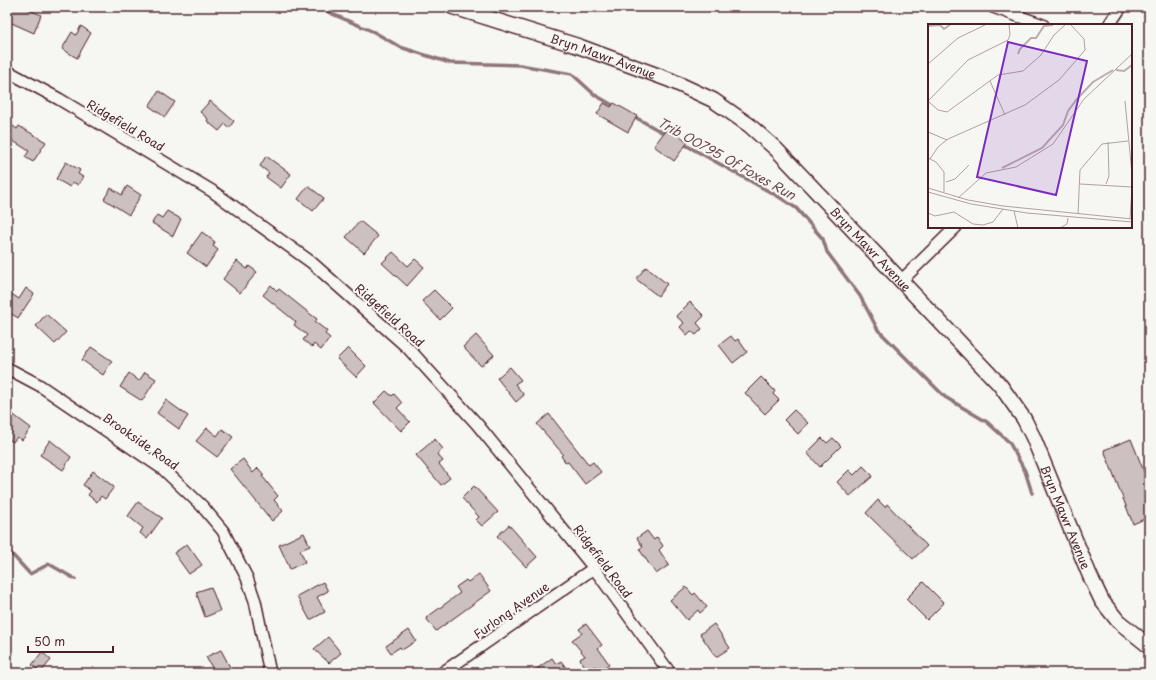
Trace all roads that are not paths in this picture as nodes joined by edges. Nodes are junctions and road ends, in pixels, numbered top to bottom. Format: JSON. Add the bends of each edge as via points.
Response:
{"nodes":[{"id":1,"x":454,"y":7,"type":"edge"},
{"id":2,"x":993,"y":7,"type":"edge"},
{"id":3,"x":1121,"y":7,"type":"edge"},
{"id":4,"x":1040,"y":24,"type":"edge"},
{"id":5,"x":1110,"y":24,"type":"edge"},
{"id":6,"x":7,"y":71,"type":"edge"},
{"id":7,"x":955,"y":228,"type":"edge"},
{"id":8,"x":902,"y":280,"type":"junction"},
{"id":9,"x":7,"y":368,"type":"edge"},
{"id":10,"x":594,"y":568,"type":"junction"},
{"id":11,"x":1149,"y":646,"type":"edge"},
{"id":12,"x":270,"y":673,"type":"edge"},
{"id":13,"x":442,"y":673,"type":"edge"},
{"id":14,"x":670,"y":673,"type":"edge"}],
"edges":[{"from":1,"to":8,"type":"main road","name":"Bryn Mawr Avenue","via":[[606,56],[670,80],[712,100],[748,125],[776,149]]},
{"from":2,"to":4,"type":"street"},
{"from":3,"to":5,"type":"street"},
{"from":6,"to":10,"type":"street","name":"Ridgefield Road","via":[[59,99],[212,191],[311,262],[408,348],[477,424]]},
{"from":7,"to":8,"type":"street"},
{"from":8,"to":11,"type":"main road","name":"Bryn Mawr Avenue","via":[[986,369],[1013,402],[1033,437],[1102,601],[1118,621]]},
{"from":9,"to":12,"type":"street","name":"Brookside Road","via":[[39,385],[163,469],[202,506],[223,531],[247,578],[255,601]]},
{"from":10,"to":13,"type":"street","name":"Furlong Avenue"},
{"from":10,"to":14,"type":"street","name":"Ridgefield Road"}]}
